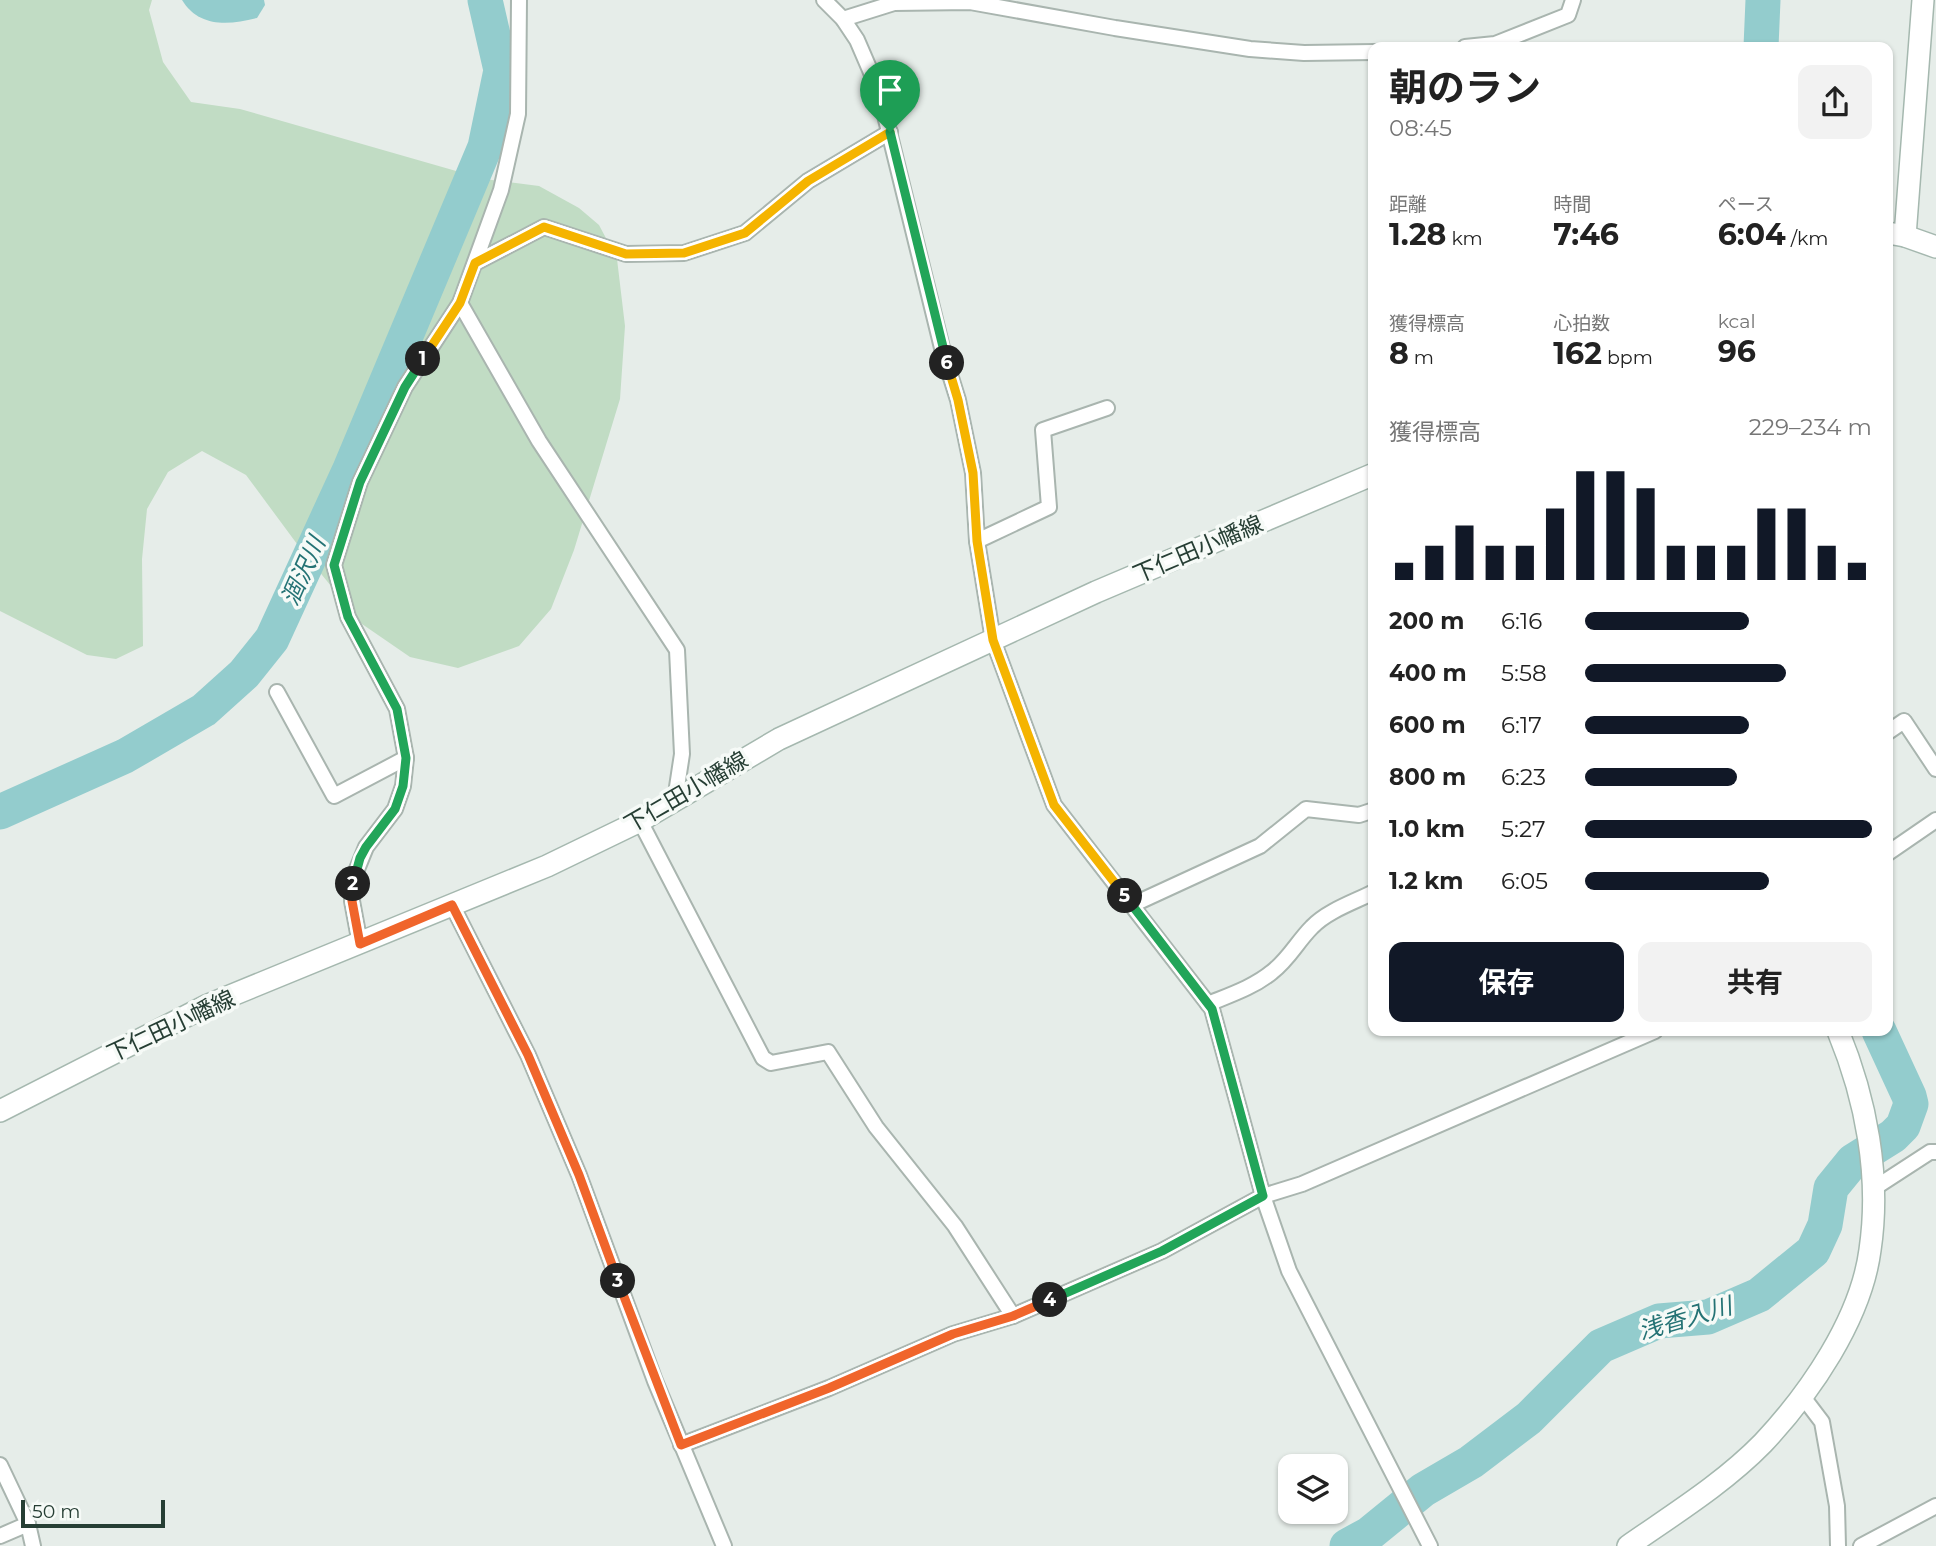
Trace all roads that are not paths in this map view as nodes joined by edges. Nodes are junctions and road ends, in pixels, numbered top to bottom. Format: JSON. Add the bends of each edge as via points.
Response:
{"nodes":[{"id":1,"x":519,"y":0,"type":"edge"},
{"id":2,"x":824,"y":0,"type":"edge"},
{"id":3,"x":1573,"y":0,"type":"edge"},
{"id":4,"x":1923,"y":0,"type":"edge"},
{"id":5,"x":969,"y":1,"type":"edge"},
{"id":6,"x":843,"y":19,"type":"junction"},
{"id":7,"x":1505,"y":42,"type":"edge"},
{"id":8,"x":1368,"y":52,"type":"edge"},
{"id":9,"x":890,"y":132,"type":"junction"},
{"id":10,"x":1897,"y":235,"type":"edge"},
{"id":11,"x":1936,"y":247,"type":"edge"},
{"id":12,"x":475,"y":263,"type":"junction"},
{"id":13,"x":460,"y":303,"type":"junction"},
{"id":14,"x":1107,"y":408,"type":"dead end"},
{"id":15,"x":1368,"y":477,"type":"edge"},
{"id":16,"x":977,"y":541,"type":"junction"},
{"id":17,"x":993,"y":640,"type":"junction"},
{"id":18,"x":277,"y":692,"type":"dead end"},
{"id":19,"x":1893,"y":729,"type":"edge"},
{"id":20,"x":406,"y":758,"type":"junction"},
{"id":21,"x":1936,"y":769,"type":"edge"},
{"id":22,"x":675,"y":800,"type":"junction"},
{"id":23,"x":1368,"y":812,"type":"edge"},
{"id":24,"x":1936,"y":820,"type":"edge"},
{"id":25,"x":640,"y":821,"type":"junction"},
{"id":26,"x":1893,"y":850,"type":"edge"},
{"id":27,"x":1368,"y":895,"type":"edge"},
{"id":28,"x":452,"y":905,"type":"junction"},
{"id":29,"x":1132,"y":905,"type":"junction"},
{"id":30,"x":360,"y":944,"type":"junction"},
{"id":31,"x":1208,"y":1004,"type":"junction"},
{"id":32,"x":1643,"y":1036,"type":"edge"},
{"id":33,"x":1840,"y":1036,"type":"edge"},
{"id":34,"x":0,"y":1111,"type":"edge"},
{"id":35,"x":1936,"y":1152,"type":"edge"},
{"id":36,"x":1872,"y":1181,"type":"junction"},
{"id":37,"x":1263,"y":1196,"type":"junction"},
{"id":38,"x":1013,"y":1316,"type":"junction"},
{"id":39,"x":1803,"y":1397,"type":"junction"},
{"id":40,"x":681,"y":1445,"type":"junction"},
{"id":41,"x":0,"y":1465,"type":"edge"},
{"id":42,"x":1936,"y":1506,"type":"edge"},
{"id":43,"x":28,"y":1524,"type":"junction"},
{"id":44,"x":0,"y":1536,"type":"edge"},
{"id":45,"x":33,"y":1546,"type":"edge"},
{"id":46,"x":724,"y":1546,"type":"edge"},
{"id":47,"x":1430,"y":1546,"type":"edge"},
{"id":48,"x":1628,"y":1546,"type":"edge"},
{"id":49,"x":1838,"y":1546,"type":"edge"},
{"id":50,"x":1861,"y":1546,"type":"edge"}],
"edges":[{"from":1,"to":12,"type":"street","via":[[518,114],[501,190]]},
{"from":2,"to":6,"type":"street"},
{"from":3,"to":7,"type":"street","via":[[1568,15]]},
{"from":4,"to":10,"type":"main road"},
{"from":5,"to":6,"type":"street","via":[[894,3]]},
{"from":5,"to":8,"type":"street","via":[[1250,49]]},
{"from":6,"to":9,"type":"street","via":[[858,40]]},
{"from":9,"to":12,"type":"street","via":[[808,181],[745,233],[684,253],[626,254],[544,227]]},
{"from":9,"to":16,"type":"street","via":[[973,473]]},
{"from":10,"to":11,"type":"main road"},
{"from":12,"to":13,"type":"street"},
{"from":13,"to":20,"type":"street","via":[[405,387],[360,482],[334,565],[348,617],[397,709]]},
{"from":13,"to":22,"type":"street","via":[[539,441],[677,650],[682,754]]},
{"from":14,"to":16,"type":"street","via":[[1043,430],[1049,507]]},
{"from":15,"to":17,"type":"main road","name":"下仁田小幡線"},
{"from":16,"to":17,"type":"street"},
{"from":17,"to":22,"type":"main road","name":"下仁田小幡線","via":[[779,739]]},
{"from":17,"to":29,"type":"street","via":[[1054,805]]},
{"from":18,"to":20,"type":"street","via":[[334,796]]},
{"from":19,"to":21,"type":"street","via":[[1904,721]]},
{"from":20,"to":30,"type":"street","via":[[395,809],[366,847],[353,879]]},
{"from":22,"to":25,"type":"main road","name":"下仁田小幡線"},
{"from":23,"to":29,"type":"street","via":[[1306,809],[1260,846]]},
{"from":24,"to":26,"type":"street"},
{"from":25,"to":28,"type":"main road","name":"下仁田小幡線"},
{"from":25,"to":38,"type":"street","via":[[763,1058],[771,1063],[828,1052],[876,1127],[955,1226]]},
{"from":27,"to":31,"type":"street","via":[[1312,926],[1291,956],[1271,973]]},
{"from":28,"to":30,"type":"main road","name":"下仁田小幡線"},
{"from":28,"to":40,"type":"street","via":[[528,1055],[574,1163]]},
{"from":29,"to":31,"type":"street"},
{"from":30,"to":34,"type":"main road","name":"下仁田小幡線","via":[[208,1006]]},
{"from":31,"to":37,"type":"street"},
{"from":32,"to":37,"type":"street","via":[[1302,1184]]},
{"from":33,"to":36,"type":"main road","via":[[1861,1096]]},
{"from":35,"to":36,"type":"street"},
{"from":36,"to":39,"type":"main road","via":[[1870,1250],[1863,1280],[1838,1341]]},
{"from":37,"to":38,"type":"street","via":[[1162,1251]]},
{"from":37,"to":47,"type":"street","via":[[1289,1271]]},
{"from":38,"to":40,"type":"street","via":[[953,1334]]},
{"from":39,"to":48,"type":"main road","via":[[1762,1444],[1717,1483]]},
{"from":39,"to":49,"type":"street","via":[[1822,1422],[1832,1464]]},
{"from":40,"to":46,"type":"street"},
{"from":41,"to":43,"type":"street"},
{"from":42,"to":50,"type":"street"},
{"from":43,"to":44,"type":"street"},
{"from":43,"to":45,"type":"street"}]}
